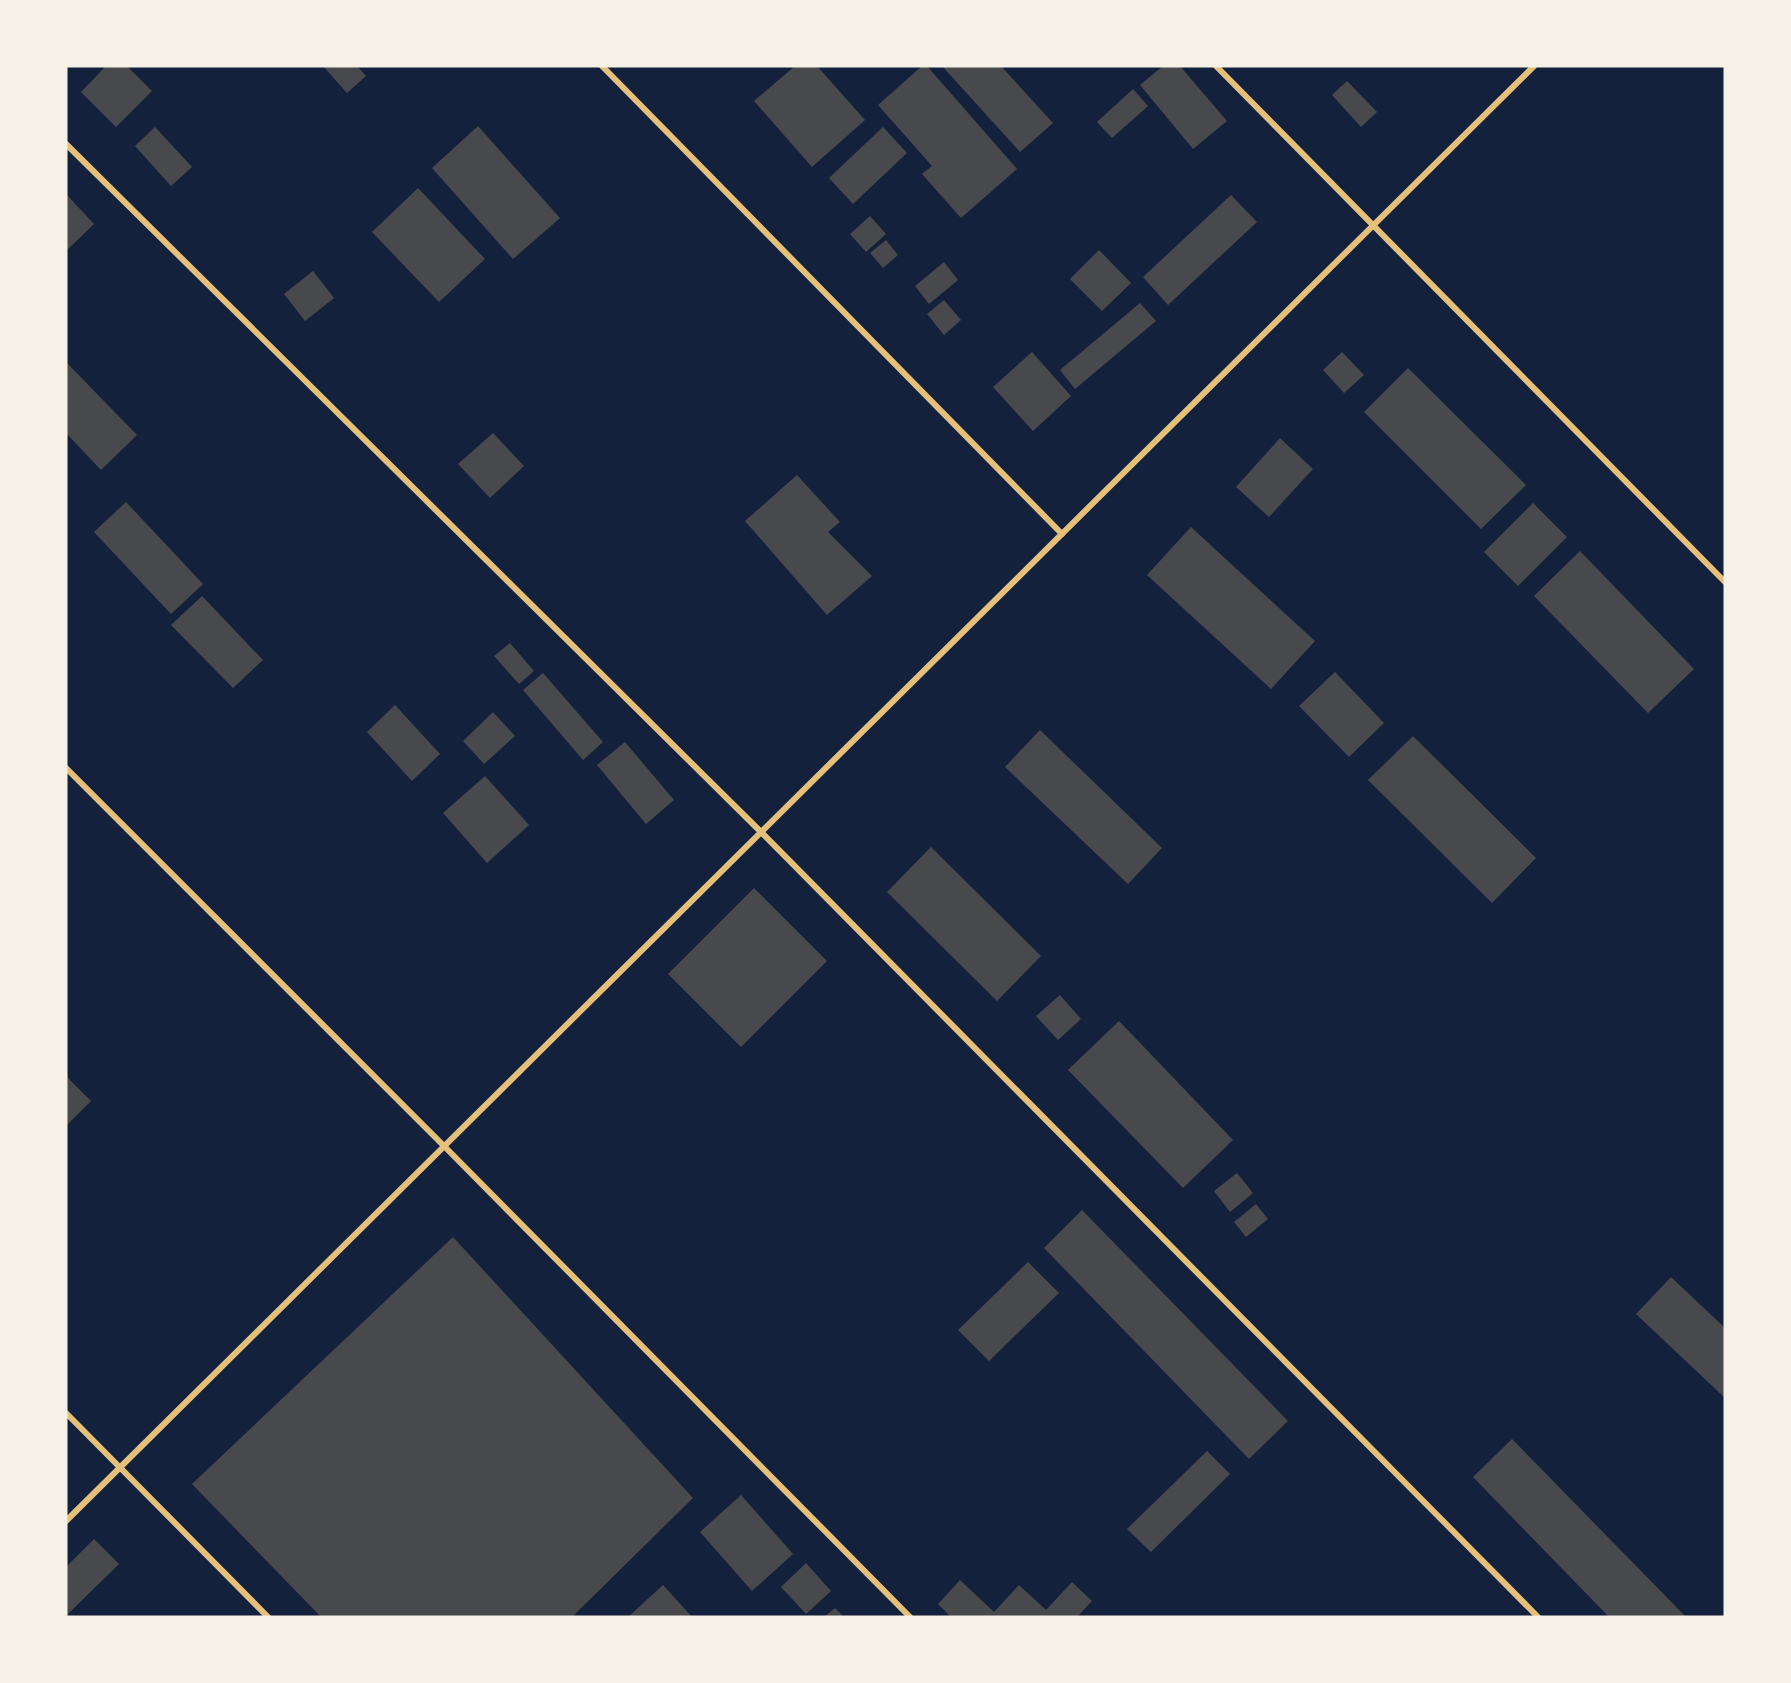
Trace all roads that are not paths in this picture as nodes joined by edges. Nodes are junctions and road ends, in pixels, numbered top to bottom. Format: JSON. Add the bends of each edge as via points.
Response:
{"nodes":[{"id":1,"x":602,"y":66,"type":"edge"},
{"id":2,"x":1216,"y":66,"type":"edge"},
{"id":3,"x":1534,"y":66,"type":"edge"},
{"id":4,"x":66,"y":144,"type":"edge"},
{"id":5,"x":1373,"y":225,"type":"junction"},
{"id":6,"x":1062,"y":534,"type":"junction"},
{"id":7,"x":1725,"y":582,"type":"edge"},
{"id":8,"x":66,"y":768,"type":"edge"},
{"id":9,"x":761,"y":832,"type":"junction"},
{"id":10,"x":444,"y":1146,"type":"junction"},
{"id":11,"x":66,"y":1413,"type":"edge"},
{"id":12,"x":120,"y":1468,"type":"junction"},
{"id":13,"x":66,"y":1521,"type":"edge"},
{"id":14,"x":268,"y":1617,"type":"edge"},
{"id":15,"x":910,"y":1617,"type":"edge"},
{"id":16,"x":1538,"y":1617,"type":"edge"}],
"edges":[{"from":1,"to":6,"type":"street"},
{"from":2,"to":5,"type":"street"},
{"from":3,"to":5,"type":"street"},
{"from":4,"to":9,"type":"street"},
{"from":5,"to":6,"type":"street"},
{"from":5,"to":7,"type":"street"},
{"from":6,"to":9,"type":"street"},
{"from":8,"to":10,"type":"street"},
{"from":9,"to":10,"type":"street"},
{"from":9,"to":16,"type":"street"},
{"from":10,"to":12,"type":"street"},
{"from":10,"to":15,"type":"street"},
{"from":11,"to":12,"type":"street"},
{"from":12,"to":13,"type":"street"},
{"from":12,"to":14,"type":"street"}]}
